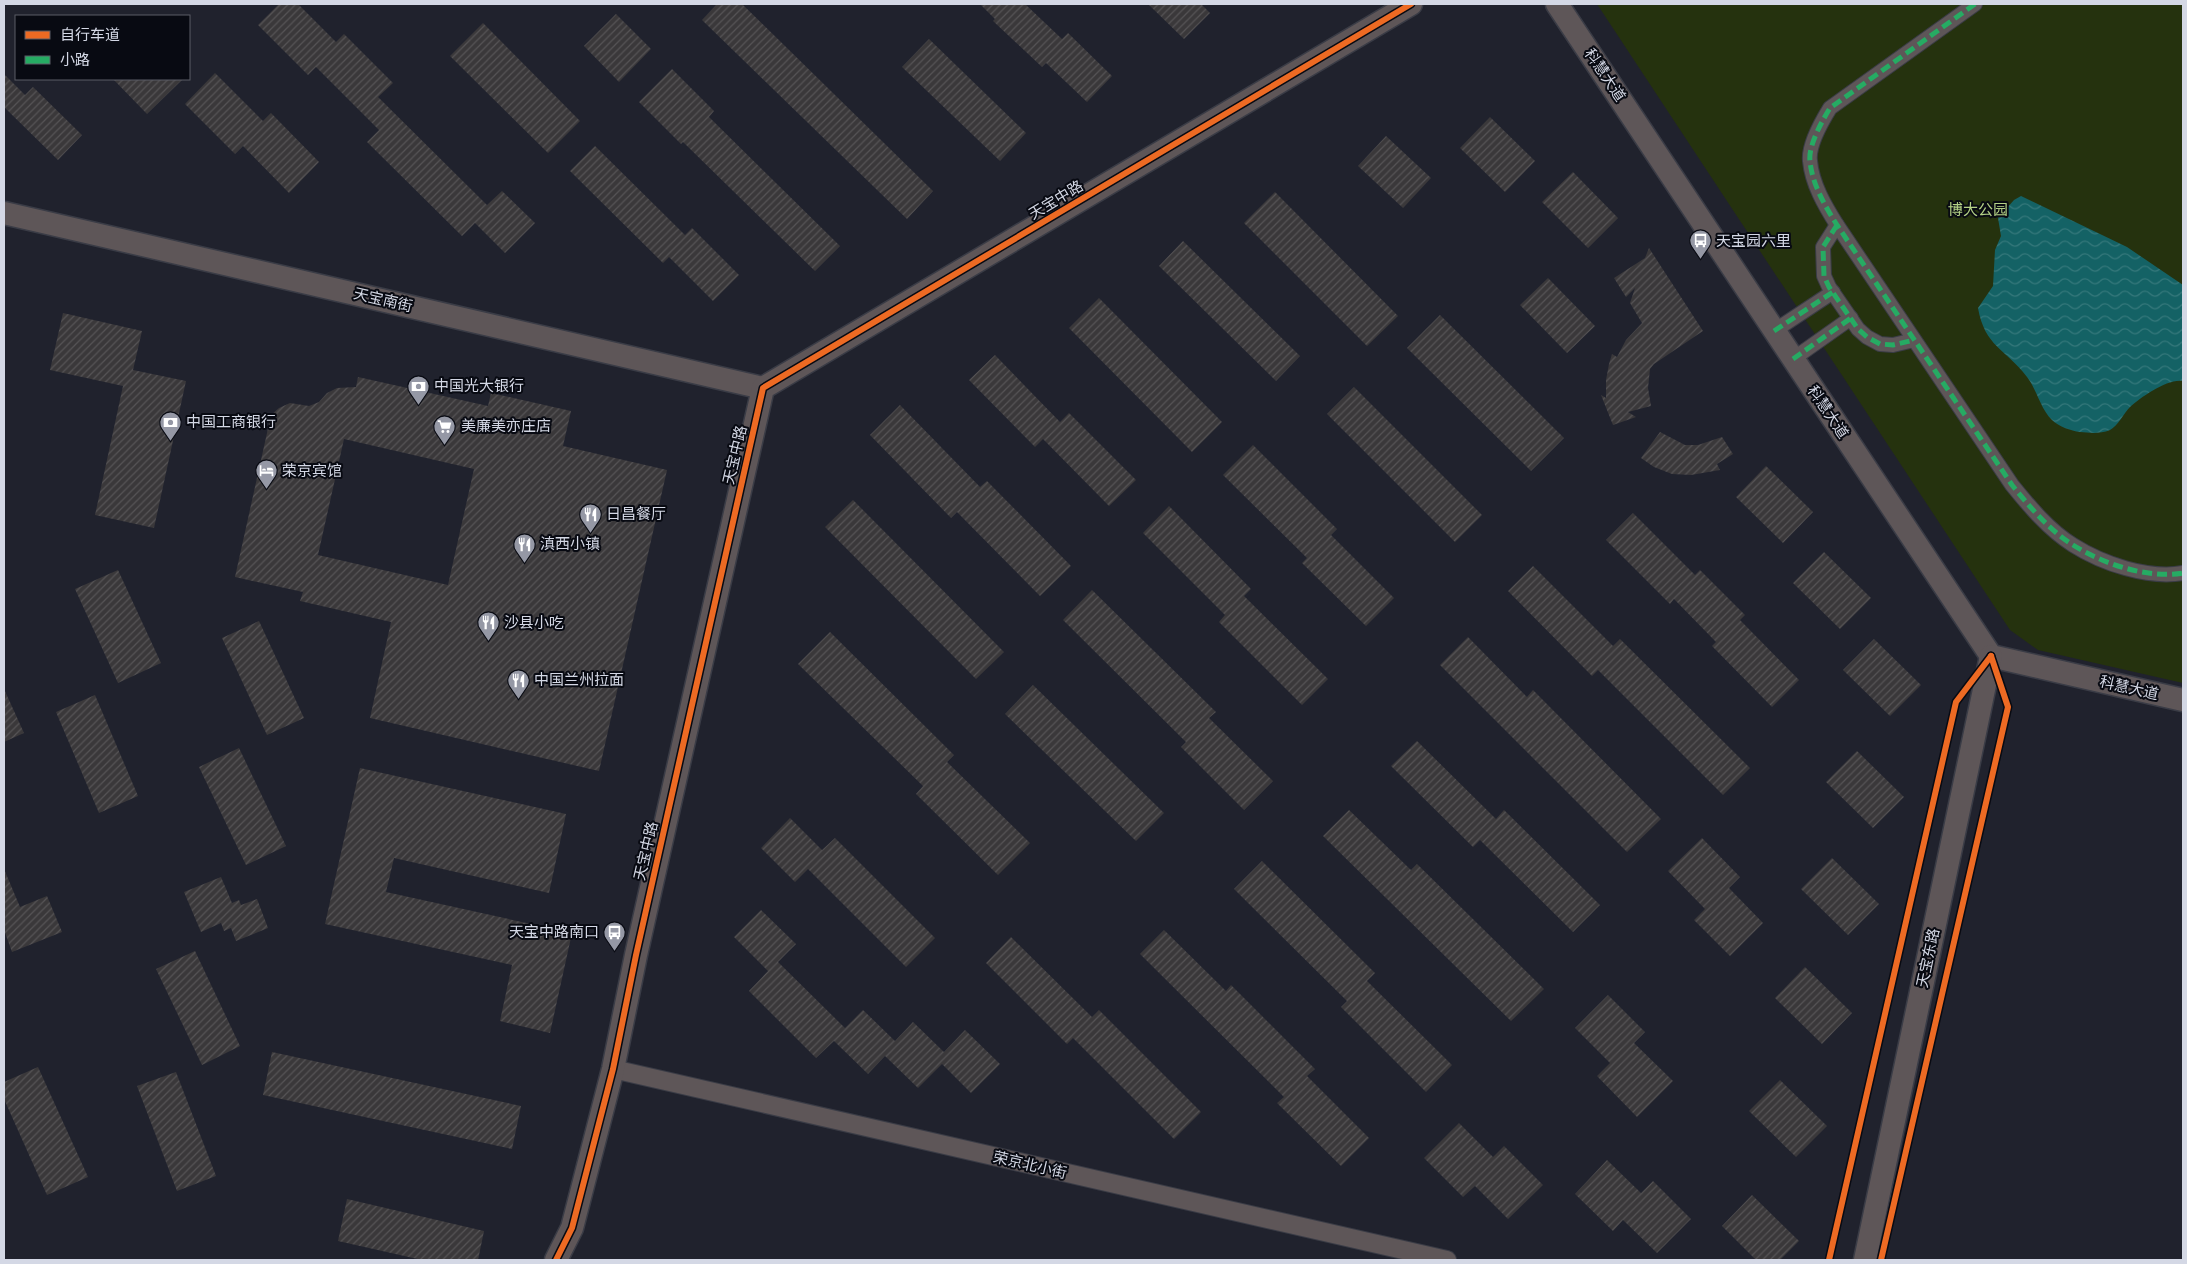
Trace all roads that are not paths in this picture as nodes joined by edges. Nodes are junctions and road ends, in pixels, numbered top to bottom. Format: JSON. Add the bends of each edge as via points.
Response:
{"nodes":[{"id":1,"x":1411,"y":4,"type":"edge"},
{"id":2,"x":1557,"y":4,"type":"edge"},
{"id":3,"x":1975,"y":4,"type":"edge"},
{"id":4,"x":4,"y":213,"type":"edge"},
{"id":5,"x":1837,"y":225,"type":"junction"},
{"id":6,"x":1833,"y":292,"type":"junction"},
{"id":7,"x":1851,"y":318,"type":"junction"},
{"id":8,"x":1774,"y":331,"type":"junction"},
{"id":9,"x":1914,"y":340,"type":"junction"},
{"id":10,"x":1793,"y":359,"type":"junction"},
{"id":11,"x":763,"y":388,"type":"junction"},
{"id":12,"x":2183,"y":573,"type":"edge"},
{"id":13,"x":1991,"y":656,"type":"junction"},
{"id":14,"x":2183,"y":700,"type":"edge"},
{"id":15,"x":613,"y":1069,"type":"junction"},
{"id":16,"x":572,"y":1228,"type":"junction"},
{"id":17,"x":556,"y":1260,"type":"edge"},
{"id":18,"x":570,"y":1260,"type":"edge"},
{"id":19,"x":1447,"y":1260,"type":"edge"},
{"id":20,"x":1865,"y":1260,"type":"edge"}],
"edges":[{"from":1,"to":11,"type":"street","name":"天宝中路"},
{"from":2,"to":8,"type":"street","name":"科慧大道"},
{"from":3,"to":5,"type":"street","via":[[1830,108],[1818,129],[1809,160],[1815,184]]},
{"from":4,"to":11,"type":"street","name":"天宝南街"},
{"from":5,"to":6,"type":"street","via":[[1823,247],[1822,263],[1824,276]]},
{"from":5,"to":9,"type":"street"},
{"from":6,"to":7,"type":"street"},
{"from":6,"to":8,"type":"street"},
{"from":7,"to":9,"type":"street","via":[[1858,329],[1880,344],[1894,346]]},
{"from":7,"to":10,"type":"street"},
{"from":8,"to":10,"type":"street","name":"科慧大道"},
{"from":9,"to":12,"type":"street","via":[[2012,485],[2051,527],[2072,545],[2106,561],[2137,571]]},
{"from":10,"to":13,"type":"street","name":"科慧大道"},
{"from":11,"to":15,"type":"street","name":"天宝中路"},
{"from":13,"to":14,"type":"street","name":"科慧大道"},
{"from":13,"to":20,"type":"street","name":"天宝东路"},
{"from":15,"to":16,"type":"street","name":"天宝中路"},
{"from":15,"to":19,"type":"street","name":"荣京北小街"},
{"from":16,"to":17,"type":"street","name":"天宝中路"},
{"from":16,"to":18,"type":"street","name":"天宝中路"}]}
